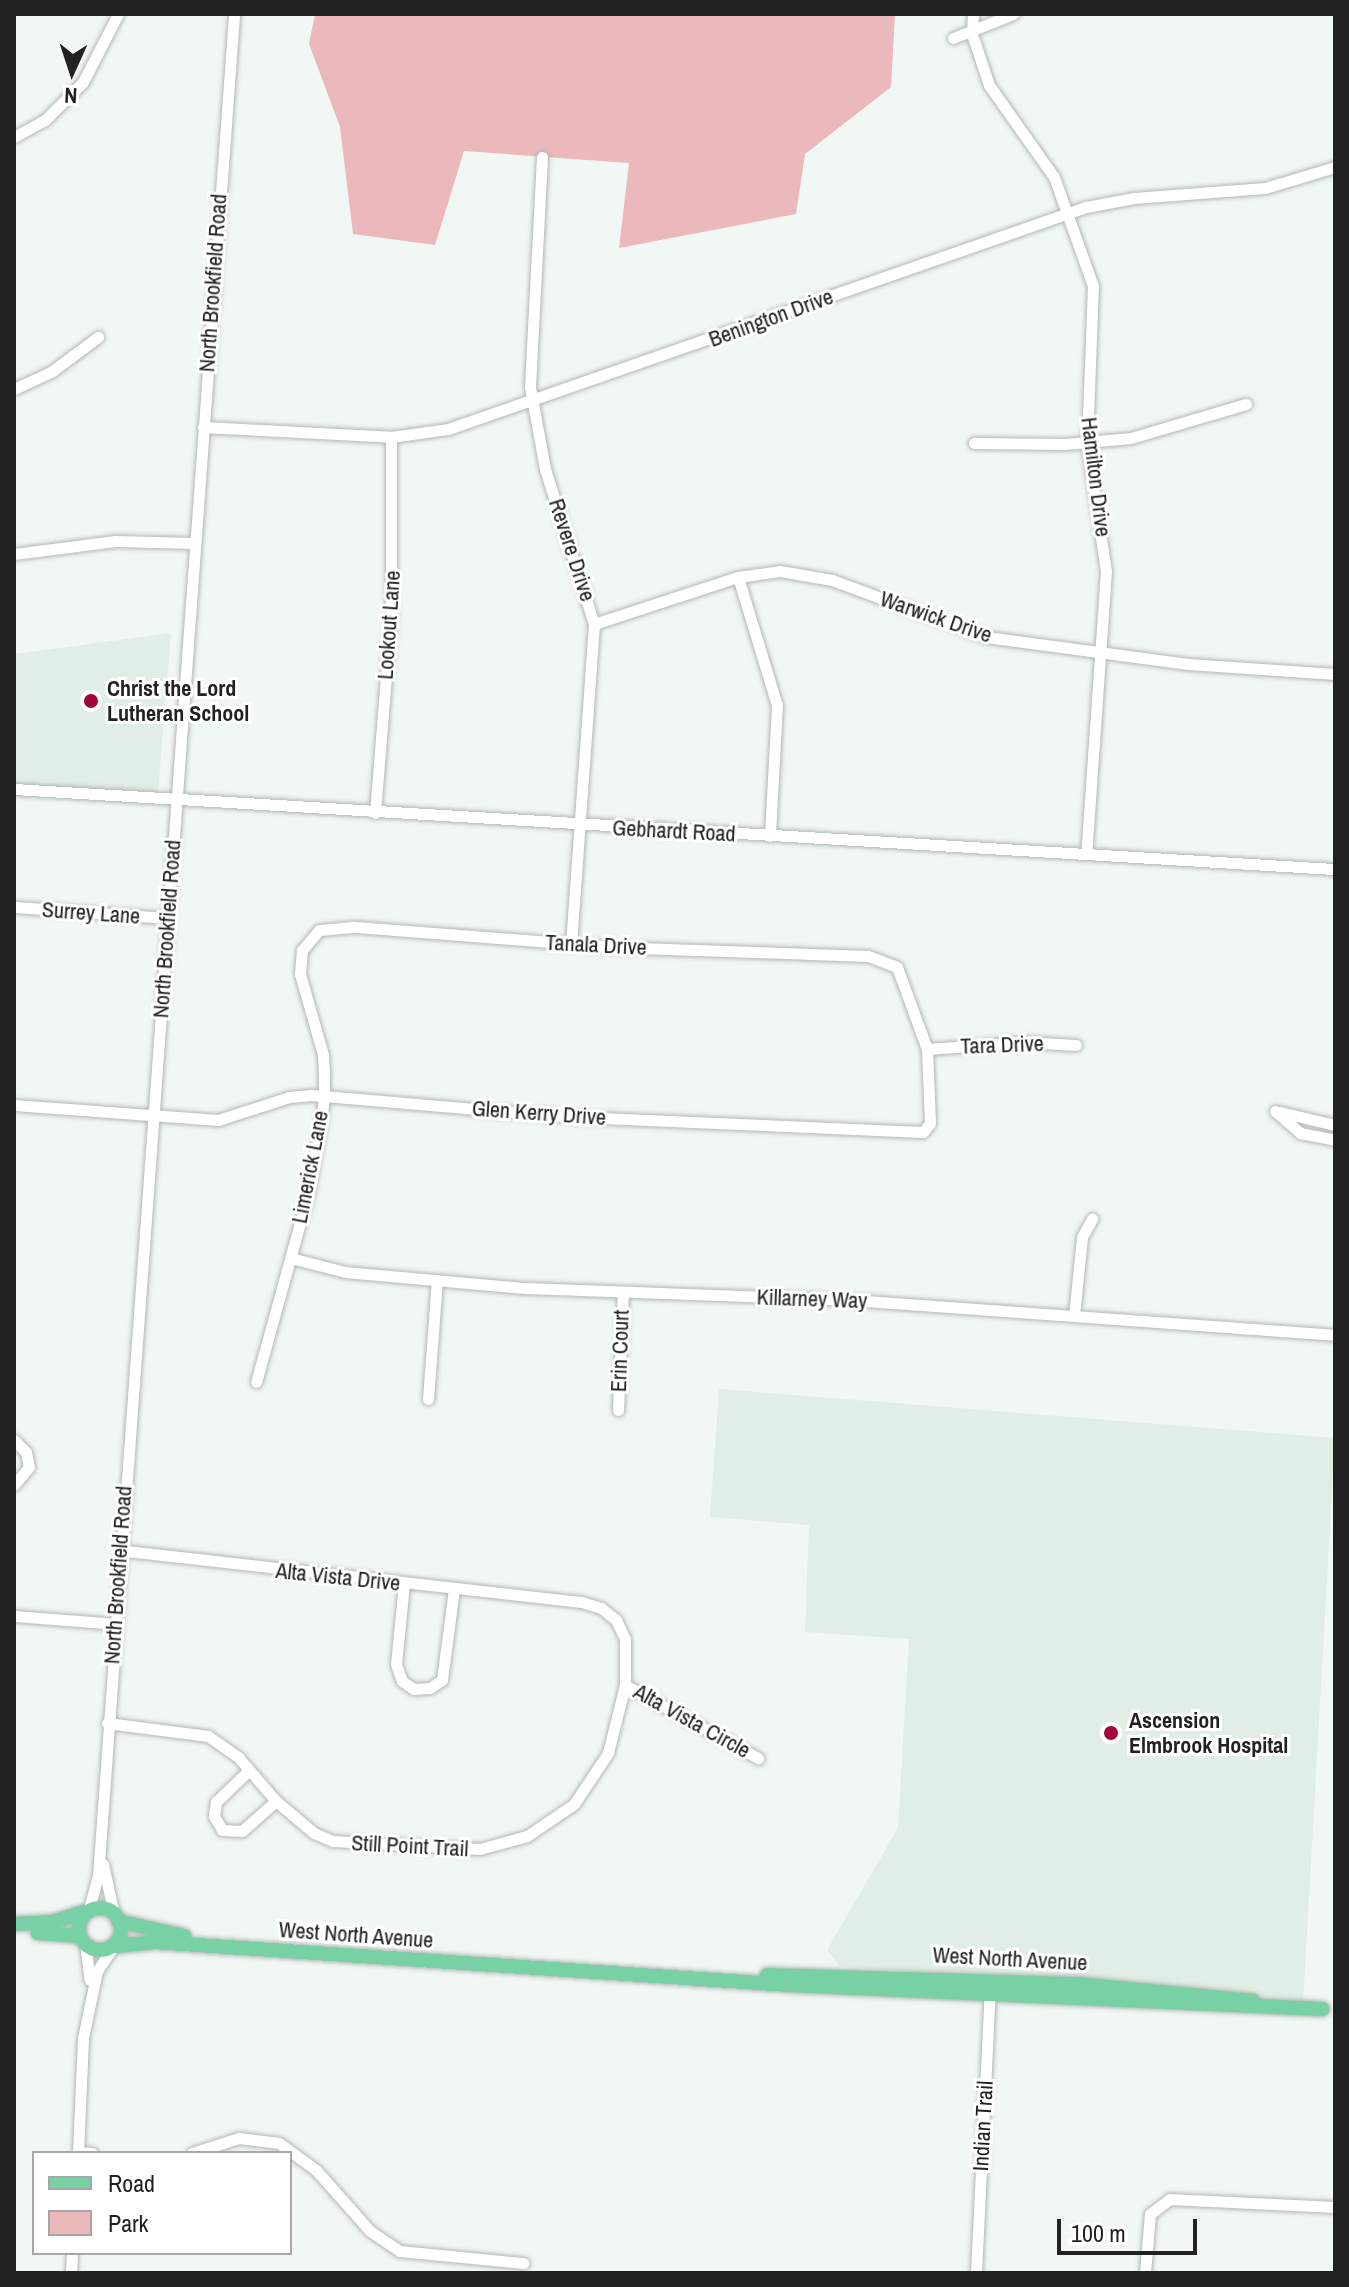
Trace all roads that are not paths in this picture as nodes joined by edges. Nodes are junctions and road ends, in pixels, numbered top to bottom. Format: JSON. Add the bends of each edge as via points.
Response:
{"nodes":[{"id":1,"x":118,"y":14,"type":"edge"},
{"id":2,"x":234,"y":14,"type":"edge"},
{"id":3,"x":973,"y":14,"type":"edge"},
{"id":4,"x":1013,"y":14,"type":"edge"},
{"id":5,"x":972,"y":34,"type":"junction"},
{"id":6,"x":953,"y":38,"type":"dead end"},
{"id":7,"x":14,"y":137,"type":"edge"},
{"id":8,"x":542,"y":157,"type":"dead end"},
{"id":9,"x":1335,"y":167,"type":"edge"},
{"id":10,"x":1070,"y":213,"type":"junction"},
{"id":11,"x":98,"y":337,"type":"dead end"},
{"id":12,"x":14,"y":389,"type":"edge"},
{"id":13,"x":531,"y":403,"type":"junction"},
{"id":14,"x":1246,"y":404,"type":"dead end"},
{"id":15,"x":203,"y":427,"type":"junction"},
{"id":16,"x":391,"y":437,"type":"junction"},
{"id":17,"x":974,"y":443,"type":"dead end"},
{"id":18,"x":1087,"y":443,"type":"junction"},
{"id":19,"x":195,"y":543,"type":"junction"},
{"id":20,"x":14,"y":554,"type":"edge"},
{"id":21,"x":738,"y":577,"type":"junction"},
{"id":22,"x":594,"y":624,"type":"junction"},
{"id":23,"x":1102,"y":654,"type":"junction"},
{"id":24,"x":1335,"y":674,"type":"edge"},
{"id":25,"x":14,"y":789,"type":"edge"},
{"id":26,"x":176,"y":801,"type":"junction"},
{"id":27,"x":375,"y":813,"type":"junction"},
{"id":28,"x":580,"y":825,"type":"junction"},
{"id":29,"x":770,"y":836,"type":"junction"},
{"id":30,"x":1086,"y":854,"type":"junction"},
{"id":31,"x":1335,"y":869,"type":"edge"},
{"id":32,"x":14,"y":907,"type":"edge"},
{"id":33,"x":168,"y":918,"type":"junction"},
{"id":34,"x":571,"y":945,"type":"junction"},
{"id":35,"x":302,"y":950,"type":"joint"},
{"id":36,"x":1076,"y":1045,"type":"dead end"},
{"id":37,"x":927,"y":1049,"type":"junction"},
{"id":38,"x":324,"y":1096,"type":"junction"},
{"id":39,"x":14,"y":1105,"type":"edge"},
{"id":40,"x":153,"y":1115,"type":"junction"},
{"id":41,"x":1335,"y":1125,"type":"edge"},
{"id":42,"x":1335,"y":1140,"type":"edge"},
{"id":43,"x":1092,"y":1219,"type":"dead end"},
{"id":44,"x":291,"y":1258,"type":"junction"},
{"id":45,"x":437,"y":1280,"type":"junction"},
{"id":46,"x":623,"y":1292,"type":"junction"},
{"id":47,"x":1074,"y":1316,"type":"junction"},
{"id":48,"x":1335,"y":1335,"type":"edge"},
{"id":49,"x":256,"y":1382,"type":"dead end"},
{"id":50,"x":428,"y":1399,"type":"dead end"},
{"id":51,"x":618,"y":1410,"type":"dead end"},
{"id":52,"x":14,"y":1440,"type":"edge"},
{"id":53,"x":14,"y":1485,"type":"edge"},
{"id":54,"x":121,"y":1550,"type":"junction"},
{"id":55,"x":404,"y":1584,"type":"junction"},
{"id":56,"x":454,"y":1589,"type":"junction"},
{"id":57,"x":556,"y":1599,"type":"joint"},
{"id":58,"x":14,"y":1616,"type":"edge"},
{"id":59,"x":115,"y":1624,"type":"junction"},
{"id":60,"x":625,"y":1685,"type":"junction"},
{"id":61,"x":107,"y":1723,"type":"junction"},
{"id":62,"x":758,"y":1758,"type":"dead end"},
{"id":63,"x":248,"y":1771,"type":"junction"},
{"id":64,"x":276,"y":1801,"type":"junction"},
{"id":65,"x":99,"y":1844,"type":"junction"},
{"id":66,"x":86,"y":1911,"type":"junction"},
{"id":67,"x":116,"y":1918,"type":"junction"},
{"id":68,"x":14,"y":1924,"type":"edge"},
{"id":69,"x":14,"y":1932,"type":"edge"},
{"id":70,"x":82,"y":1939,"type":"junction"},
{"id":71,"x":114,"y":1948,"type":"junction"},
{"id":72,"x":255,"y":1950,"type":"junction"},
{"id":73,"x":694,"y":1978,"type":"junction"},
{"id":74,"x":990,"y":1980,"type":"junction"},
{"id":75,"x":990,"y":1996,"type":"junction"},
{"id":76,"x":90,"y":2003,"type":"junction"},
{"id":77,"x":1329,"y":2009,"type":"edge"},
{"id":78,"x":78,"y":2151,"type":"edge"},
{"id":79,"x":198,"y":2151,"type":"edge"},
{"id":80,"x":290,"y":2151,"type":"edge"},
{"id":81,"x":292,"y":2152,"type":"edge"},
{"id":82,"x":1335,"y":2207,"type":"edge"},
{"id":83,"x":523,"y":2263,"type":"dead end"},
{"id":84,"x":976,"y":2273,"type":"edge"},
{"id":85,"x":1145,"y":2273,"type":"edge"}],
"edges":[{"from":1,"to":7,"type":"street","via":[[83,82],[45,120]]},
{"from":2,"to":15,"type":"street","name":"North Brookfield Road"},
{"from":3,"to":5,"type":"street"},
{"from":4,"to":5,"type":"street"},
{"from":5,"to":6,"type":"street"},
{"from":5,"to":10,"type":"street","name":"Hamilton Drive","via":[[989,85],[1041,153]]},
{"from":8,"to":13,"type":"street","name":"Revere Drive","via":[[530,317]]},
{"from":9,"to":10,"type":"street","name":"Benington Drive","via":[[1265,188],[1134,198]]},
{"from":10,"to":13,"type":"street","name":"Benington Drive"},
{"from":10,"to":18,"type":"street","name":"Hamilton Drive","via":[[1093,286]]},
{"from":11,"to":12,"type":"street","via":[[51,372]]},
{"from":13,"to":16,"type":"street","name":"Benington Drive","via":[[448,429]]},
{"from":13,"to":22,"type":"street","name":"Revere Drive","via":[[545,469]]},
{"from":14,"to":18,"type":"street","via":[[1162,432]]},
{"from":15,"to":16,"type":"street","name":"Benington Drive"},
{"from":15,"to":19,"type":"street","name":"North Brookfield Road"},
{"from":16,"to":27,"type":"street","name":"Lookout Lane","via":[[391,612]]},
{"from":17,"to":18,"type":"street"},
{"from":18,"to":23,"type":"street","name":"Hamilton Drive","via":[[1105,555]]},
{"from":19,"to":20,"type":"street","via":[[115,541]]},
{"from":19,"to":26,"type":"street","name":"North Brookfield Road"},
{"from":21,"to":22,"type":"street","name":"Warwick Drive"},
{"from":21,"to":23,"type":"street","name":"Warwick Drive","via":[[780,571],[816,575],[986,637]]},
{"from":21,"to":29,"type":"street","via":[[777,705]]},
{"from":22,"to":28,"type":"street","name":"Revere Drive"},
{"from":23,"to":24,"type":"street","name":"Warwick Drive"},
{"from":23,"to":30,"type":"street","name":"Hamilton Drive"},
{"from":25,"to":26,"type":"street","name":"Gebhardt Road"},
{"from":26,"to":27,"type":"street","name":"Gebhardt Road"},
{"from":26,"to":33,"type":"street","name":"North Brookfield Road"},
{"from":27,"to":28,"type":"street","name":"Gebhardt Road"},
{"from":28,"to":29,"type":"street","name":"Gebhardt Road"},
{"from":28,"to":34,"type":"street","name":"Revere Drive"},
{"from":29,"to":30,"type":"street","name":"Gebhardt Road"},
{"from":30,"to":31,"type":"street","name":"Gebhardt Road"},
{"from":32,"to":33,"type":"street","name":"Surrey Lane"},
{"from":33,"to":40,"type":"street","name":"North Brookfield Road"},
{"from":34,"to":35,"type":"street","name":"Tanala Drive","via":[[345,927],[319,930]]},
{"from":34,"to":37,"type":"street","name":"Tanala Drive","via":[[868,956],[897,967]]},
{"from":35,"to":38,"type":"street","name":"Limerick Lane","via":[[302,987],[323,1055]]},
{"from":36,"to":37,"type":"street","name":"Tara Drive","via":[[1026,1042]]},
{"from":37,"to":38,"type":"street","name":"Glen Kerry Drive","via":[[929,1130],[579,1117]]},
{"from":38,"to":40,"type":"street","name":"Glen Kerry Drive","via":[[289,1097],[218,1120]]},
{"from":38,"to":44,"type":"street","name":"Limerick Lane","via":[[309,1190]]},
{"from":39,"to":40,"type":"street","name":"Glen Kerry Drive"},
{"from":40,"to":54,"type":"street","name":"North Brookfield Road"},
{"from":41,"to":42,"type":"street","via":[[1275,1111],[1300,1133]]},
{"from":43,"to":47,"type":"street","via":[[1082,1237]]},
{"from":44,"to":45,"type":"street","name":"Killarney Way","via":[[345,1272]]},
{"from":44,"to":49,"type":"street","name":"Limerick Lane"},
{"from":45,"to":46,"type":"street","name":"Killarney Way"},
{"from":45,"to":50,"type":"street"},
{"from":46,"to":47,"type":"street","name":"Killarney Way","via":[[850,1300]]},
{"from":46,"to":51,"type":"street","name":"Erin Court"},
{"from":47,"to":48,"type":"street","name":"Killarney Way"},
{"from":52,"to":53,"type":"street","via":[[26,1452],[29,1467]]},
{"from":54,"to":55,"type":"street","name":"Alta Vista Drive"},
{"from":54,"to":59,"type":"street","name":"North Brookfield Road"},
{"from":55,"to":56,"type":"street","name":"Alta Vista Drive"},
{"from":55,"to":56,"type":"street","via":[[396,1664],[402,1681],[414,1689],[442,1680]]},
{"from":56,"to":57,"type":"street","name":"Alta Vista Drive"},
{"from":57,"to":60,"type":"street","name":"Still Point Trail","via":[[601,1608],[616,1620],[625,1639]]},
{"from":58,"to":59,"type":"street"},
{"from":59,"to":61,"type":"street","name":"North Brookfield Road"},
{"from":60,"to":62,"type":"street","name":"Alta Vista Circle"},
{"from":60,"to":64,"type":"street","name":"Still Point Trail","via":[[608,1753],[594,1779],[551,1822],[505,1844],[449,1851],[333,1841],[314,1833]]},
{"from":61,"to":63,"type":"street","name":"Still Point Trail","via":[[201,1733],[228,1749]]},
{"from":61,"to":65,"type":"street","name":"North Brookfield Road"},
{"from":63,"to":64,"type":"street","name":"Still Point Trail"},
{"from":63,"to":64,"type":"street","via":[[216,1802],[214,1816],[222,1830],[242,1831]]},
{"from":65,"to":66,"type":"street","name":"North Brookfield Road","via":[[95,1896]]},
{"from":65,"to":67,"type":"street","name":"North Brookfield Road"},
{"from":66,"to":67,"type":"main road","name":"West North Avenue"},
{"from":66,"to":68,"type":"main road","via":[[53,1922]]},
{"from":66,"to":70,"type":"main road"},
{"from":67,"to":71,"type":"main road"},
{"from":67,"to":72,"type":"main road","name":"West North Avenue"},
{"from":69,"to":70,"type":"main road"},
{"from":70,"to":71,"type":"main road"},
{"from":70,"to":76,"type":"street"},
{"from":71,"to":72,"type":"main road","name":"West North Avenue","via":[[153,1942]]},
{"from":71,"to":76,"type":"street","via":[[101,1962]]},
{"from":72,"to":73,"type":"main road","name":"West North Avenue"},
{"from":73,"to":74,"type":"main road","name":"West North Avenue"},
{"from":73,"to":75,"type":"main road","name":"West North Avenue"},
{"from":74,"to":75,"type":"street","name":"Indian Trail"},
{"from":74,"to":77,"type":"main road","name":"West North Avenue","via":[[1143,1989]]},
{"from":75,"to":77,"type":"main road","name":"West North Avenue"},
{"from":75,"to":84,"type":"street","name":"Indian Trail"},
{"from":76,"to":78,"type":"street"},
{"from":79,"to":80,"type":"street","via":[[239,2138],[279,2143]]},
{"from":81,"to":83,"type":"street","via":[[316,2170],[370,2231],[400,2251]]},
{"from":82,"to":85,"type":"street","via":[[1170,2199],[1150,2214]]}]}
